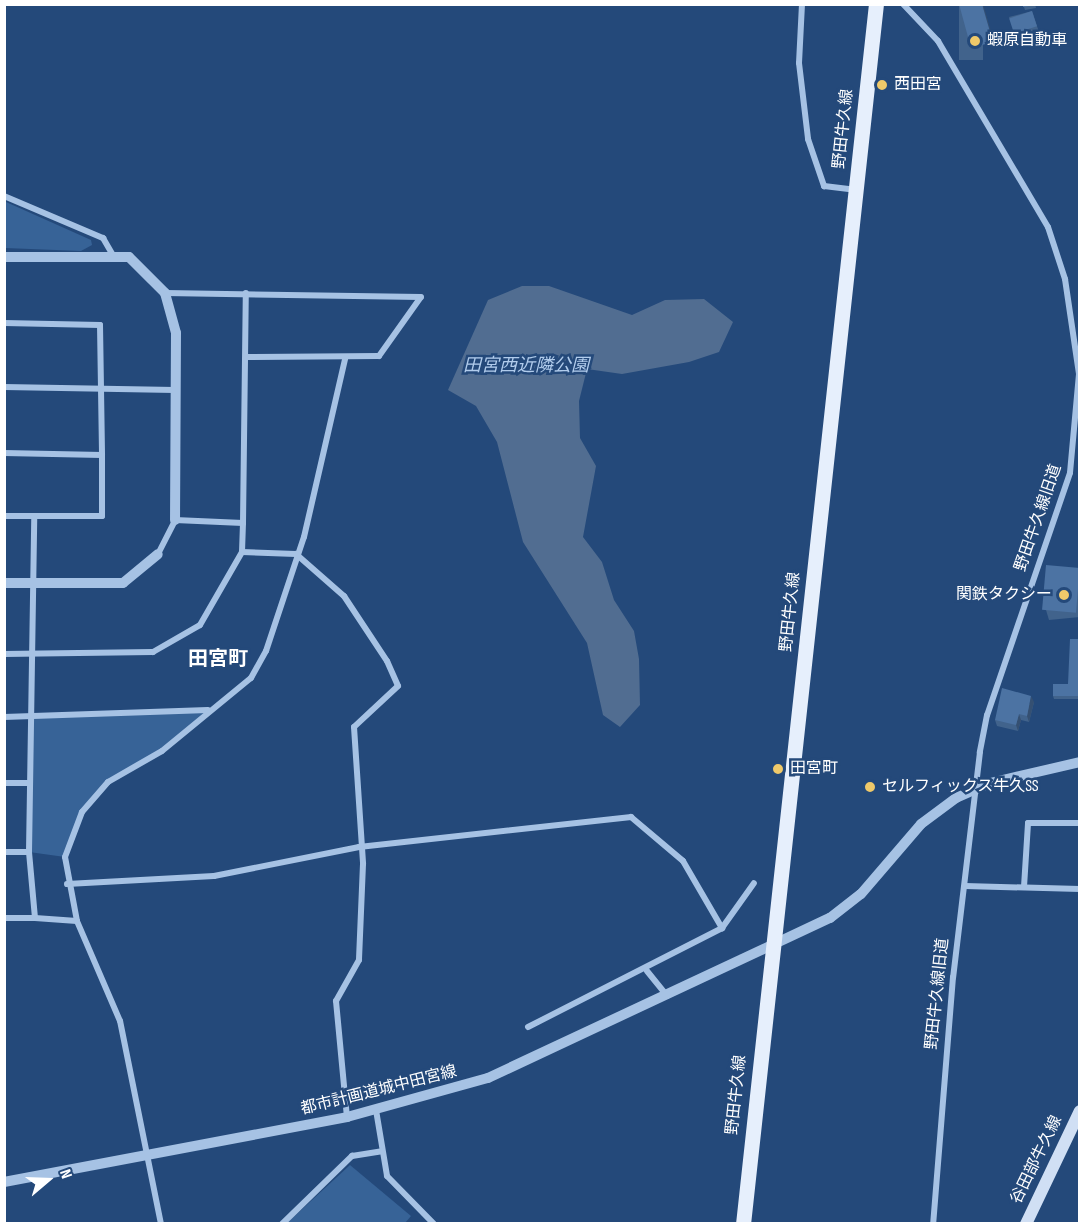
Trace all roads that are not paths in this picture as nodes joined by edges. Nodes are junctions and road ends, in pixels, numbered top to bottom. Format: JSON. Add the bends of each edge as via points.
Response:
{"nodes":[{"id":1,"x":802,"y":4,"type":"edge"},
{"id":2,"x":876,"y":4,"type":"edge"},
{"id":3,"x":903,"y":4,"type":"edge"},
{"id":4,"x":913,"y":8,"type":"edge"},
{"id":5,"x":856,"y":190,"type":"junction"},
{"id":6,"x":4,"y":196,"type":"edge"},
{"id":7,"x":4,"y":257,"type":"edge"},
{"id":8,"x":114,"y":257,"type":"junction"},
{"id":9,"x":165,"y":292,"type":"junction"},
{"id":10,"x":246,"y":293,"type":"junction"},
{"id":11,"x":4,"y":323,"type":"edge"},
{"id":12,"x":247,"y":357,"type":"junction"},
{"id":13,"x":345,"y":359,"type":"junction"},
{"id":14,"x":4,"y":387,"type":"edge"},
{"id":15,"x":102,"y":389,"type":"junction"},
{"id":16,"x":175,"y":390,"type":"junction"},
{"id":17,"x":4,"y":453,"type":"edge"},
{"id":18,"x":102,"y":455,"type":"junction"},
{"id":19,"x":4,"y":516,"type":"edge"},
{"id":20,"x":34,"y":516,"type":"junction"},
{"id":21,"x":175,"y":520,"type":"junction"},
{"id":22,"x":243,"y":523,"type":"junction"},
{"id":23,"x":242,"y":552,"type":"junction"},
{"id":24,"x":158,"y":554,"type":"joint"},
{"id":25,"x":296,"y":554,"type":"junction"},
{"id":26,"x":35,"y":582,"type":"junction"},
{"id":27,"x":4,"y":583,"type":"edge"},
{"id":28,"x":4,"y":654,"type":"edge"},
{"id":29,"x":33,"y":654,"type":"junction"},
{"id":30,"x":208,"y":710,"type":"junction"},
{"id":31,"x":4,"y":717,"type":"edge"},
{"id":32,"x":29,"y":717,"type":"junction"},
{"id":33,"x":1080,"y":762,"type":"edge"},
{"id":34,"x":4,"y":783,"type":"edge"},
{"id":35,"x":29,"y":783,"type":"junction"},
{"id":36,"x":975,"y":788,"type":"junction"},
{"id":37,"x":1080,"y":823,"type":"edge"},
{"id":38,"x":359,"y":847,"type":"junction"},
{"id":39,"x":4,"y":852,"type":"edge"},
{"id":40,"x":29,"y":852,"type":"junction"},
{"id":41,"x":754,"y":883,"type":"dead end"},
{"id":42,"x":67,"y":884,"type":"junction"},
{"id":43,"x":965,"y":886,"type":"junction"},
{"id":44,"x":1024,"y":886,"type":"junction"},
{"id":45,"x":1080,"y":889,"type":"edge"},
{"id":46,"x":4,"y":918,"type":"edge"},
{"id":47,"x":35,"y":918,"type":"junction"},
{"id":48,"x":77,"y":921,"type":"junction"},
{"id":49,"x":722,"y":928,"type":"junction"},
{"id":50,"x":772,"y":947,"type":"junction"},
{"id":51,"x":647,"y":971,"type":"junction"},
{"id":52,"x":667,"y":997,"type":"junction"},
{"id":53,"x":528,"y":1027,"type":"dead end"},
{"id":54,"x":376,"y":1110,"type":"junction"},
{"id":55,"x":1080,"y":1112,"type":"edge"},
{"id":56,"x":347,"y":1117,"type":"junction"},
{"id":57,"x":382,"y":1151,"type":"junction"},
{"id":58,"x":145,"y":1155,"type":"junction"},
{"id":59,"x":4,"y":1182,"type":"edge"},
{"id":60,"x":161,"y":1224,"type":"edge"},
{"id":61,"x":282,"y":1224,"type":"edge"},
{"id":62,"x":434,"y":1224,"type":"edge"},
{"id":63,"x":743,"y":1224,"type":"edge"},
{"id":64,"x":933,"y":1224,"type":"edge"},
{"id":65,"x":1026,"y":1224,"type":"edge"}],
"edges":[{"from":1,"to":5,"type":"street","via":[[799,63],[808,139],[825,186]]},
{"from":2,"to":5,"type":"main road","name":"野田牛久線"},
{"from":3,"to":4,"type":"street","name":"野田牛久線旧道"},
{"from":4,"to":36,"type":"street","name":"野田牛久線旧道","via":[[938,41],[1048,227],[1065,279],[1079,374],[1070,473],[987,715]]},
{"from":5,"to":50,"type":"main road","name":"野田牛久線","via":[[839,286]]},
{"from":6,"to":8,"type":"street","via":[[104,238]]},
{"from":7,"to":8,"type":"street"},
{"from":8,"to":9,"type":"street","via":[[129,257]]},
{"from":9,"to":10,"type":"street"},
{"from":9,"to":16,"type":"street","via":[[176,333]]},
{"from":10,"to":12,"type":"street"},
{"from":10,"to":13,"type":"street","via":[[421,297],[379,357]]},
{"from":11,"to":15,"type":"street","via":[[100,325]]},
{"from":12,"to":13,"type":"street"},
{"from":12,"to":22,"type":"street"},
{"from":13,"to":25,"type":"street"},
{"from":14,"to":15,"type":"street"},
{"from":15,"to":16,"type":"street"},
{"from":15,"to":18,"type":"street"},
{"from":16,"to":21,"type":"street"},
{"from":17,"to":18,"type":"street"},
{"from":18,"to":20,"type":"street","via":[[102,516]]},
{"from":19,"to":20,"type":"street"},
{"from":20,"to":26,"type":"street"},
{"from":21,"to":22,"type":"street"},
{"from":21,"to":24,"type":"street"},
{"from":22,"to":23,"type":"street"},
{"from":23,"to":25,"type":"street"},
{"from":23,"to":29,"type":"street","via":[[200,625],[153,652]]},
{"from":24,"to":26,"type":"street","via":[[123,583]]},
{"from":25,"to":30,"type":"street","via":[[266,651],[251,678]]},
{"from":25,"to":38,"type":"street","via":[[344,596],[398,686],[354,727]]},
{"from":26,"to":27,"type":"street"},
{"from":26,"to":29,"type":"street"},
{"from":28,"to":29,"type":"street"},
{"from":29,"to":32,"type":"street"},
{"from":30,"to":32,"type":"street"},
{"from":30,"to":42,"type":"street","via":[[162,751],[108,782],[82,812],[65,857]]},
{"from":31,"to":32,"type":"street"},
{"from":32,"to":35,"type":"street"},
{"from":33,"to":36,"type":"street","name":"都市計画道城中田宮線"},
{"from":34,"to":35,"type":"street"},
{"from":35,"to":40,"type":"street"},
{"from":36,"to":43,"type":"street","name":"野田牛久線旧道"},
{"from":36,"to":50,"type":"street","name":"都市計画道城中田宮線","via":[[921,824],[849,905]]},
{"from":37,"to":44,"type":"street","via":[[1028,824]]},
{"from":38,"to":42,"type":"street","via":[[214,876]]},
{"from":38,"to":49,"type":"street","via":[[631,817],[683,861]]},
{"from":38,"to":56,"type":"street","via":[[359,960],[336,1001]]},
{"from":39,"to":40,"type":"street"},
{"from":40,"to":47,"type":"street"},
{"from":41,"to":49,"type":"street"},
{"from":42,"to":48,"type":"street"},
{"from":43,"to":44,"type":"street"},
{"from":43,"to":64,"type":"street","name":"野田牛久線旧道"},
{"from":44,"to":45,"type":"street"},
{"from":46,"to":47,"type":"street"},
{"from":47,"to":48,"type":"street"},
{"from":48,"to":58,"type":"street","via":[[120,1021]]},
{"from":49,"to":51,"type":"street"},
{"from":50,"to":52,"type":"street","name":"都市計画道城中田宮線"},
{"from":50,"to":63,"type":"main road","name":"野田牛久線"},
{"from":51,"to":52,"type":"street"},
{"from":51,"to":53,"type":"street"},
{"from":52,"to":54,"type":"street","name":"都市計画道城中田宮線","via":[[488,1078]]},
{"from":54,"to":56,"type":"street","name":"都市計画道城中田宮線"},
{"from":54,"to":57,"type":"street"},
{"from":55,"to":65,"type":"main road","name":"谷田部牛久線"},
{"from":56,"to":58,"type":"street","name":"都市計画道城中田宮線"},
{"from":57,"to":61,"type":"street","via":[[352,1156]]},
{"from":57,"to":62,"type":"street","via":[[387,1176]]},
{"from":58,"to":59,"type":"street","name":"都市計画道城中田宮線"},
{"from":58,"to":60,"type":"street"}]}
